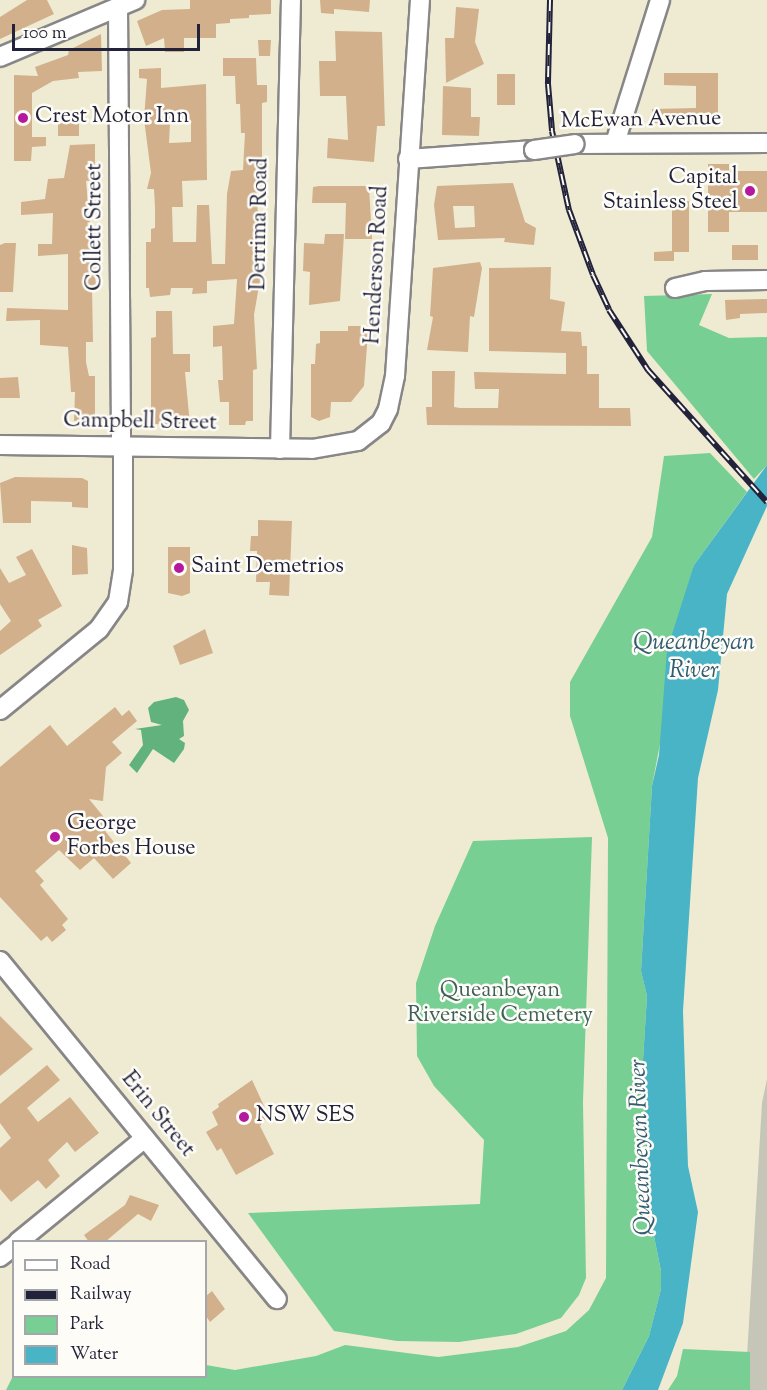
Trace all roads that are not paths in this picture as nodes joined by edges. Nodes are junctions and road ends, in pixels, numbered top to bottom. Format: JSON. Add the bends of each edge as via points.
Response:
{"nodes":[{"id":1,"x":135,"y":0,"type":"edge"},
{"id":2,"x":291,"y":0,"type":"edge"},
{"id":3,"x":420,"y":0,"type":"edge"},
{"id":4,"x":660,"y":0,"type":"edge"},
{"id":5,"x":118,"y":7,"type":"junction"},
{"id":6,"x":3,"y":58,"type":"edge"},
{"id":7,"x":615,"y":143,"type":"junction"},
{"id":8,"x":767,"y":143,"type":"edge"},
{"id":9,"x":408,"y":159,"type":"junction"},
{"id":10,"x":767,"y":280,"type":"edge"},
{"id":11,"x":675,"y":288,"type":"dead end"},
{"id":12,"x":0,"y":445,"type":"edge"},
{"id":13,"x":122,"y":446,"type":"junction"},
{"id":14,"x":280,"y":449,"type":"junction"},
{"id":15,"x":0,"y":710,"type":"edge"},
{"id":16,"x":0,"y":961,"type":"edge"},
{"id":17,"x":145,"y":1137,"type":"junction"},
{"id":18,"x":20,"y":1240,"type":"edge"},
{"id":19,"x":12,"y":1248,"type":"edge"},
{"id":20,"x":0,"y":1257,"type":"edge"},
{"id":21,"x":277,"y":1299,"type":"dead end"}],
"edges":[{"from":1,"to":5,"type":"street"},
{"from":2,"to":14,"type":"street","name":"Derrima Road"},
{"from":3,"to":9,"type":"street","name":"Henderson Road"},
{"from":4,"to":7,"type":"street"},
{"from":5,"to":6,"type":"street"},
{"from":5,"to":13,"type":"street","name":"Collett Street"},
{"from":7,"to":8,"type":"street","name":"McEwan Avenue"},
{"from":7,"to":9,"type":"street","name":"McEwan Avenue","bridge":true},
{"from":9,"to":14,"type":"street","name":"Henderson Road","via":[[395,369],[388,409],[381,423],[358,441],[330,447]]},
{"from":10,"to":11,"type":"street","via":[[705,281]]},
{"from":12,"to":13,"type":"street","name":"Campbell Street"},
{"from":13,"to":14,"type":"street","name":"Campbell Street"},
{"from":13,"to":15,"type":"street","name":"Collett Street","via":[[123,569],[118,602],[99,629]]},
{"from":16,"to":17,"type":"street","name":"Erin Street"},
{"from":17,"to":18,"type":"street"},
{"from":17,"to":21,"type":"street","name":"Erin Street"},
{"from":19,"to":20,"type":"street"}]}
